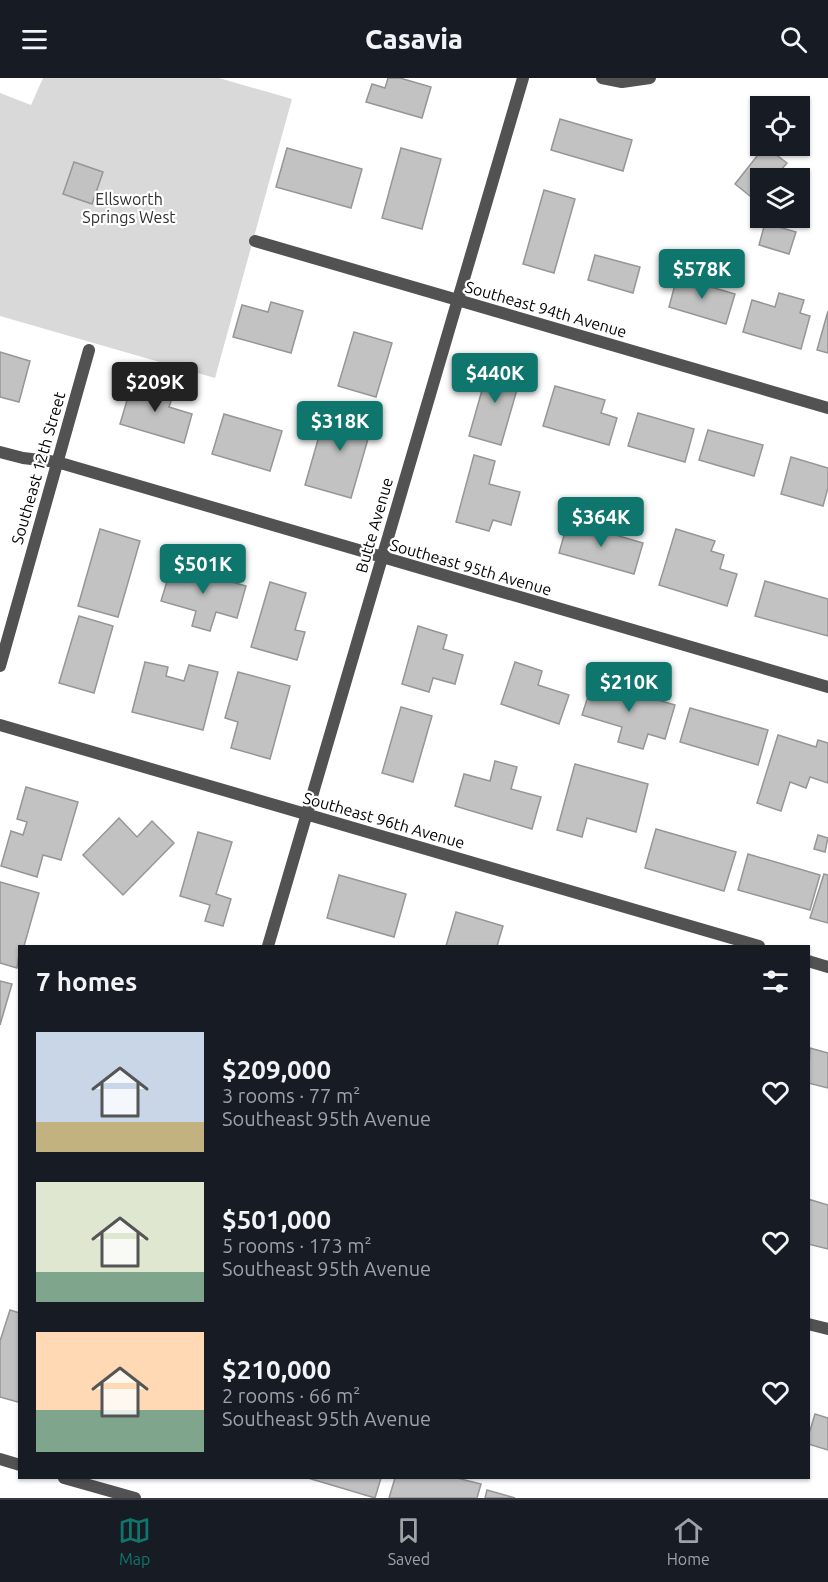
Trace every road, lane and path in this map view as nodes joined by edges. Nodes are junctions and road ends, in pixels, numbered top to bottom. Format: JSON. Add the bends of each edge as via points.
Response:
{"nodes":[{"id":1,"x":523,"y":78,"type":"edge"},
{"id":2,"x":602,"y":78,"type":"edge"},
{"id":3,"x":650,"y":78,"type":"edge"},
{"id":4,"x":255,"y":241,"type":"dead end"},
{"id":5,"x":458,"y":301,"type":"junction"},
{"id":6,"x":89,"y":350,"type":"dead end"},
{"id":7,"x":828,"y":408,"type":"edge"},
{"id":8,"x":0,"y":452,"type":"edge"},
{"id":9,"x":57,"y":462,"type":"junction"},
{"id":10,"x":382,"y":558,"type":"junction"},
{"id":11,"x":0,"y":666,"type":"edge"},
{"id":12,"x":828,"y":687,"type":"edge"},
{"id":13,"x":0,"y":725,"type":"edge"},
{"id":14,"x":305,"y":814,"type":"junction"},
{"id":15,"x":268,"y":945,"type":"edge"},
{"id":16,"x":755,"y":945,"type":"edge"},
{"id":17,"x":810,"y":962,"type":"edge"},
{"id":18,"x":828,"y":967,"type":"edge"},
{"id":19,"x":810,"y":1324,"type":"edge"},
{"id":20,"x":828,"y":1329,"type":"edge"},
{"id":21,"x":0,"y":1459,"type":"edge"},
{"id":22,"x":18,"y":1464,"type":"edge"},
{"id":23,"x":68,"y":1479,"type":"edge"},
{"id":24,"x":135,"y":1498,"type":"edge"}],
"edges":[{"from":1,"to":5,"type":"street","name":"Butte Avenue"},
{"from":2,"to":3,"type":"street","via":[[622,82]]},
{"from":4,"to":5,"type":"street","name":"Southeast 94th Avenue"},
{"from":5,"to":7,"type":"street","name":"Southeast 94th Avenue"},
{"from":5,"to":10,"type":"street","name":"Butte Avenue"},
{"from":6,"to":9,"type":"street","name":"Southeast 12th Street"},
{"from":8,"to":9,"type":"street","name":"Southeast 95th Avenue"},
{"from":9,"to":10,"type":"street","name":"Southeast 95th Avenue"},
{"from":9,"to":11,"type":"street","name":"Southeast 12th Street"},
{"from":10,"to":12,"type":"street","name":"Southeast 95th Avenue"},
{"from":10,"to":14,"type":"street","name":"Butte Avenue"},
{"from":13,"to":14,"type":"street","name":"Southeast 96th Avenue"},
{"from":14,"to":15,"type":"street","name":"Butte Avenue"},
{"from":14,"to":16,"type":"street","name":"Southeast 96th Avenue"},
{"from":17,"to":18,"type":"street"},
{"from":19,"to":20,"type":"street"},
{"from":21,"to":22,"type":"street"},
{"from":23,"to":24,"type":"street"}]}
